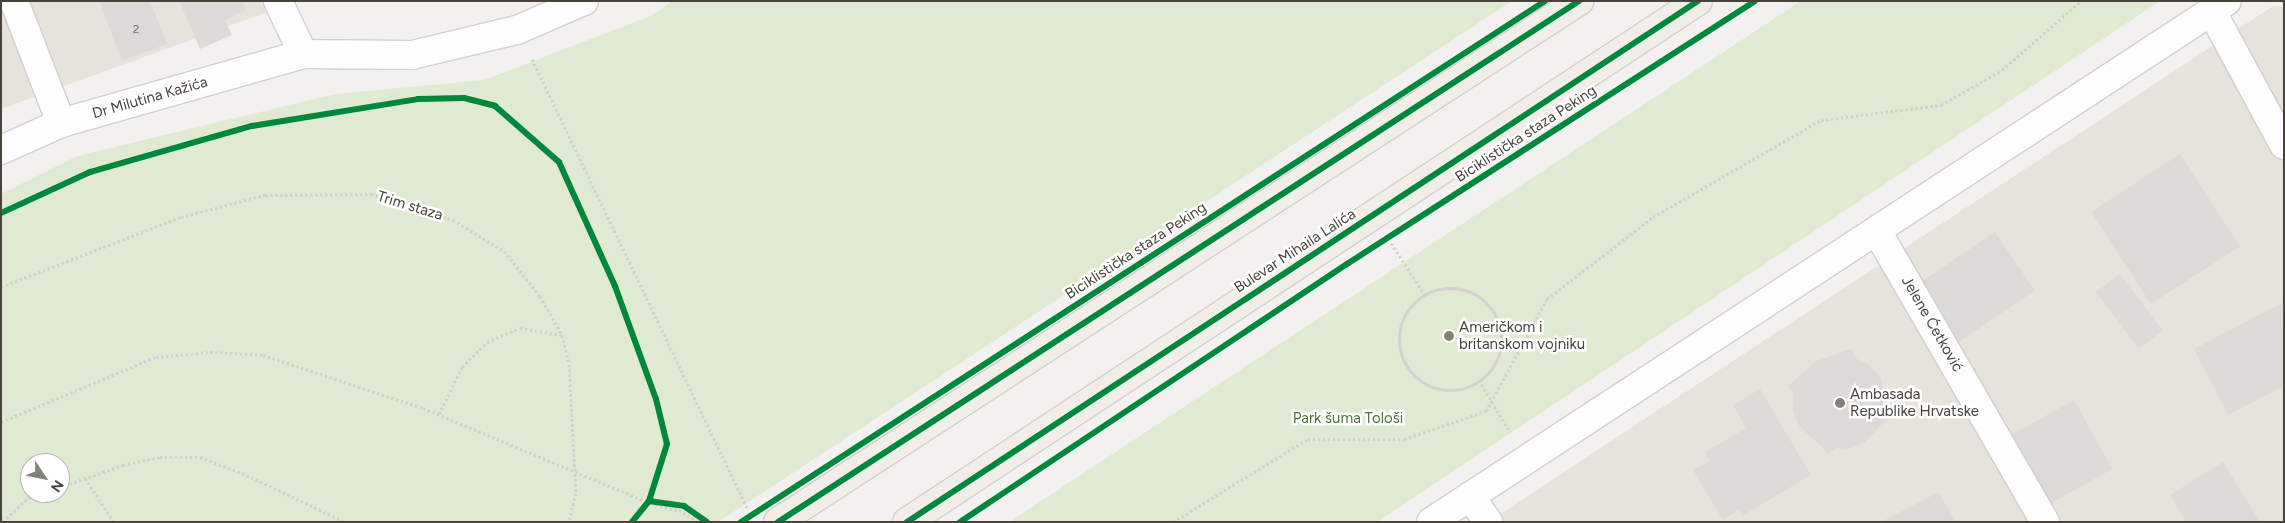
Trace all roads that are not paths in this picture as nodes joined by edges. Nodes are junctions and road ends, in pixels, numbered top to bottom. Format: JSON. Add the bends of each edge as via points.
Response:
{"nodes":[{"id":1,"x":14,"y":1,"type":"edge"},
{"id":2,"x":278,"y":1,"type":"edge"},
{"id":3,"x":584,"y":1,"type":"edge"},
{"id":4,"x":1579,"y":1,"type":"edge"},
{"id":5,"x":1698,"y":1,"type":"edge"},
{"id":6,"x":2220,"y":6,"type":"edge"},
{"id":7,"x":303,"y":54,"type":"junction"},
{"id":8,"x":62,"y":123,"type":"junction"},
{"id":9,"x":2284,"y":145,"type":"edge"},
{"id":10,"x":1,"y":150,"type":"edge"},
{"id":11,"x":1876,"y":231,"type":"junction"},
{"id":12,"x":1470,"y":496,"type":"junction"},
{"id":13,"x":769,"y":516,"type":"edge"},
{"id":14,"x":907,"y":522,"type":"edge"},
{"id":15,"x":1431,"y":522,"type":"edge"},
{"id":16,"x":1488,"y":522,"type":"edge"},
{"id":17,"x":2045,"y":522,"type":"edge"}],
"edges":[{"from":1,"to":8,"type":"street"},
{"from":2,"to":7,"type":"street"},
{"from":3,"to":7,"type":"street","name":"Dr Milutina Kažića","via":[[517,30],[412,54]]},
{"from":4,"to":13,"type":"main road"},
{"from":5,"to":14,"type":"main road","name":"Bulevar Mihaila Lalića"},
{"from":6,"to":9,"type":"street"},
{"from":6,"to":11,"type":"street"},
{"from":7,"to":8,"type":"street","name":"Dr Milutina Kažića"},
{"from":8,"to":10,"type":"street","name":"Dr Milutina Kažića"},
{"from":11,"to":12,"type":"street"},
{"from":11,"to":17,"type":"street","name":"Jelene Ćetković"},
{"from":12,"to":15,"type":"street"},
{"from":12,"to":16,"type":"street"}]}
